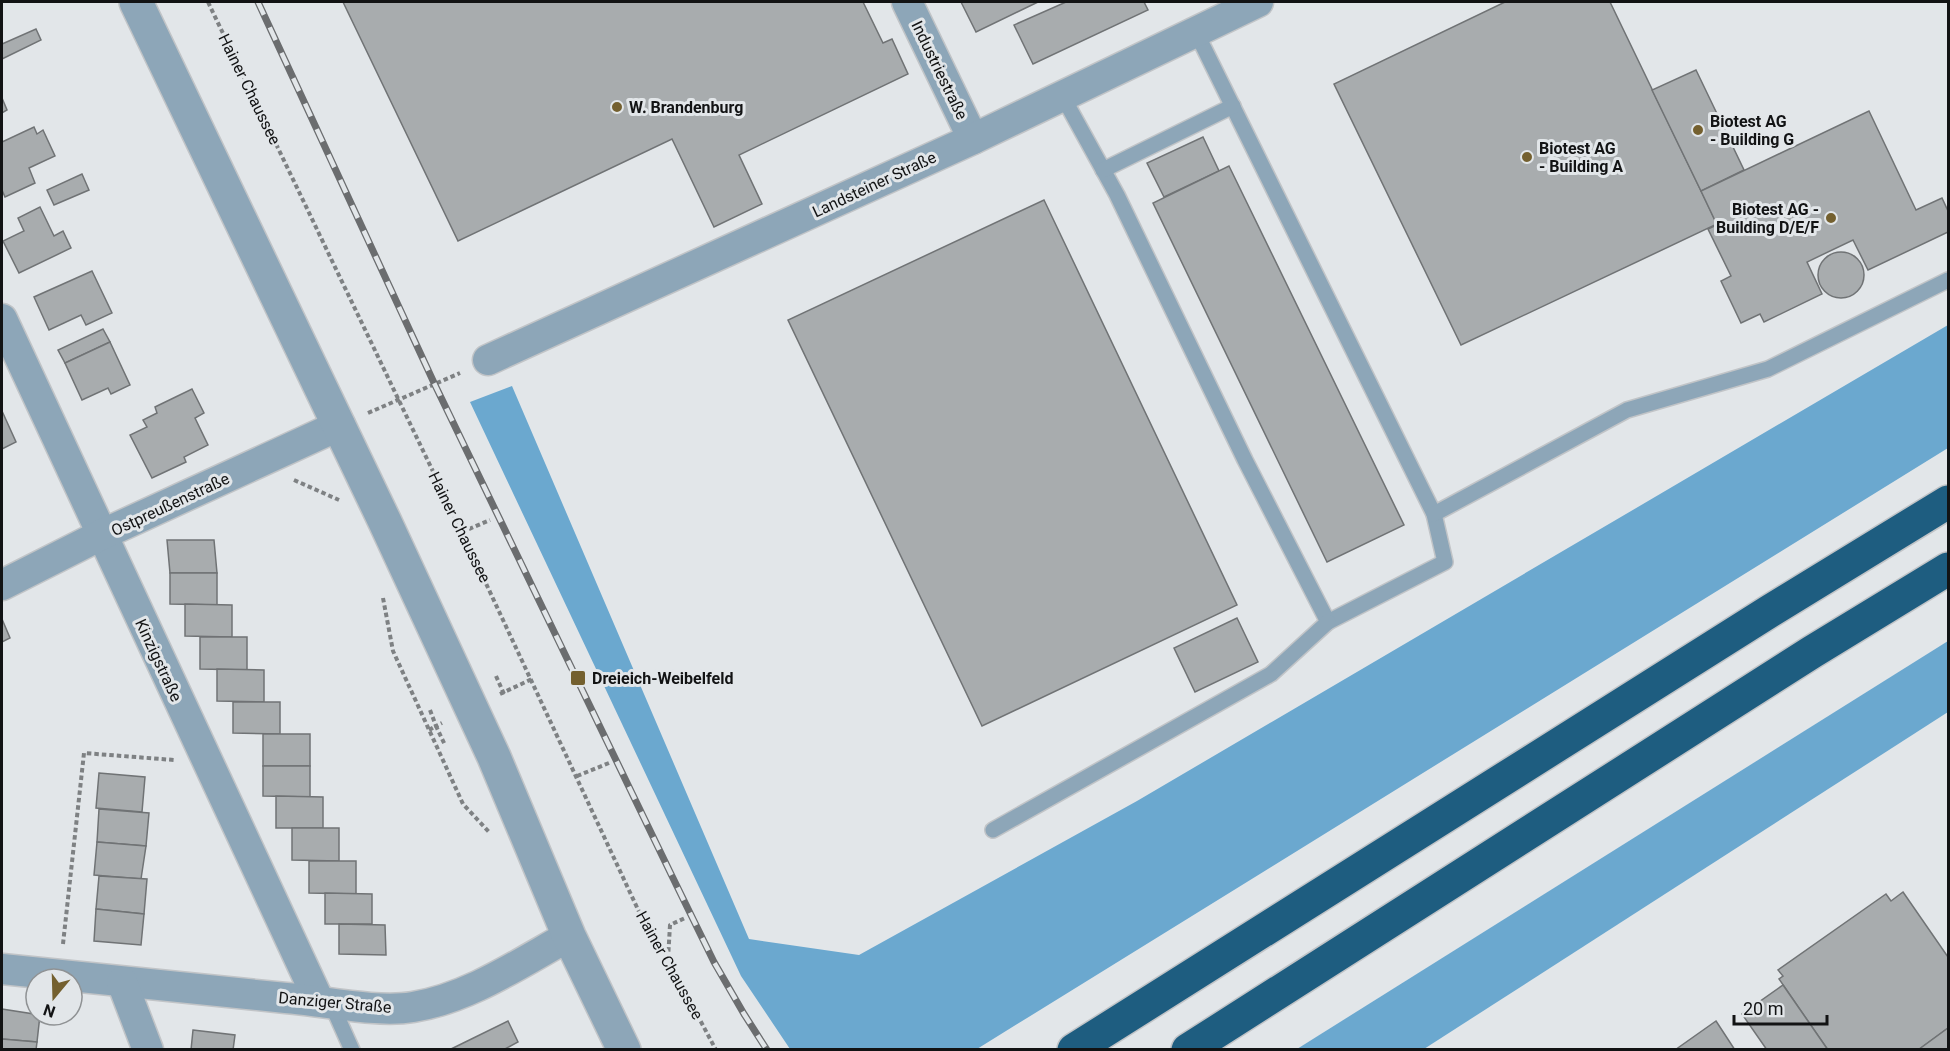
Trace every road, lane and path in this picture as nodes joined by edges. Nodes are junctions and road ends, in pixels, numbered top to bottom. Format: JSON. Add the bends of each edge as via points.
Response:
{"nodes":[{"id":1,"x":136,"y":2,"type":"edge"},
{"id":2,"x":208,"y":2,"type":"edge"},
{"id":3,"x":907,"y":2,"type":"edge"},
{"id":4,"x":1258,"y":2,"type":"edge"},
{"id":5,"x":1195,"y":30,"type":"junction"},
{"id":6,"x":1063,"y":97,"type":"junction"},
{"id":7,"x":1233,"y":106,"type":"junction"},
{"id":8,"x":973,"y":139,"type":"junction"},
{"id":9,"x":1103,"y":170,"type":"junction"},
{"id":10,"x":1948,"y":280,"type":"edge"},
{"id":11,"x":3,"y":327,"type":"edge"},
{"id":12,"x":488,"y":360,"type":"joint"},
{"id":13,"x":399,"y":400,"type":"junction"},
{"id":14,"x":340,"y":425,"type":"junction"},
{"id":15,"x":257,"y":463,"type":"junction"},
{"id":16,"x":1948,"y":502,"type":"edge"},
{"id":17,"x":1434,"y":514,"type":"junction"},
{"id":18,"x":490,"y":520,"type":"dead end"},
{"id":19,"x":385,"y":522,"type":"junction"},
{"id":20,"x":462,"y":532,"type":"junction"},
{"id":21,"x":101,"y":536,"type":"junction"},
{"id":22,"x":1948,"y":569,"type":"edge"},
{"id":23,"x":2,"y":585,"type":"edge"},
{"id":24,"x":382,"y":593,"type":"dead end"},
{"id":25,"x":1328,"y":622,"type":"junction"},
{"id":26,"x":429,"y":730,"type":"junction"},
{"id":27,"x":446,"y":745,"type":"dead end"},
{"id":28,"x":207,"y":762,"type":"junction"},
{"id":29,"x":609,"y":763,"type":"dead end"},
{"id":30,"x":577,"y":776,"type":"junction"},
{"id":31,"x":993,"y":830,"type":"dead end"},
{"id":32,"x":491,"y":834,"type":"dead end"},
{"id":33,"x":685,"y":918,"type":"dead end"},
{"id":34,"x":569,"y":936,"type":"junction"},
{"id":35,"x":668,"y":960,"type":"junction"},
{"id":36,"x":61,"y":967,"type":"edge"},
{"id":37,"x":2,"y":969,"type":"edge"},
{"id":38,"x":24,"y":971,"type":"edge"},
{"id":39,"x":84,"y":978,"type":"edge"},
{"id":40,"x":122,"y":982,"type":"junction"},
{"id":41,"x":325,"y":1002,"type":"junction"},
{"id":42,"x":148,"y":1050,"type":"edge"},
{"id":43,"x":352,"y":1050,"type":"edge"},
{"id":44,"x":624,"y":1050,"type":"edge"},
{"id":45,"x":716,"y":1050,"type":"edge"},
{"id":46,"x":1074,"y":1050,"type":"edge"},
{"id":47,"x":1188,"y":1050,"type":"edge"}],
"edges":[{"from":1,"to":14,"type":"street"},
{"from":2,"to":13,"type":"path","name":"Hainer Chaussee"},
{"from":3,"to":8,"type":"street","name":"Industriestraße"},
{"from":4,"to":5,"type":"street","name":"Landsteiner Straße"},
{"from":5,"to":6,"type":"street","name":"Landsteiner Straße"},
{"from":5,"to":7,"type":"lane"},
{"from":6,"to":8,"type":"street","name":"Landsteiner Straße"},
{"from":6,"to":9,"type":"lane"},
{"from":7,"to":9,"type":"lane"},
{"from":7,"to":17,"type":"lane"},
{"from":8,"to":12,"type":"street","name":"Landsteiner Straße"},
{"from":9,"to":25,"type":"lane"},
{"from":10,"to":17,"type":"lane","via":[[1768,369],[1627,410]]},
{"from":11,"to":21,"type":"street","name":"Kinzigstraße"},
{"from":12,"to":13,"type":"path"},
{"from":13,"to":20,"type":"path","name":"Hainer Chaussee"},
{"from":14,"to":15,"type":"street","name":"Ostpreußenstraße"},
{"from":14,"to":19,"type":"street"},
{"from":15,"to":19,"type":"path"},
{"from":15,"to":21,"type":"street","name":"Ostpreußenstraße"},
{"from":16,"to":46,"type":"highway"},
{"from":17,"to":25,"type":"lane","via":[[1445,562]]},
{"from":18,"to":20,"type":"path"},
{"from":19,"to":34,"type":"street","via":[[494,757]]},
{"from":20,"to":30,"type":"path","name":"Hainer Chaussee"},
{"from":21,"to":23,"type":"street","name":"Ostpreußenstraße"},
{"from":21,"to":28,"type":"street","name":"Kinzigstraße"},
{"from":22,"to":47,"type":"highway"},
{"from":24,"to":26,"type":"path","via":[[393,651]]},
{"from":25,"to":31,"type":"lane","via":[[1271,674]]},
{"from":26,"to":27,"type":"path","via":[[436,726]]},
{"from":26,"to":32,"type":"path","via":[[463,804]]},
{"from":28,"to":36,"type":"path","via":[[84,753]]},
{"from":28,"to":41,"type":"street","name":"Kinzigstraße"},
{"from":29,"to":30,"type":"path"},
{"from":30,"to":35,"type":"path","name":"Hainer Chaussee","via":[[641,916]]},
{"from":33,"to":35,"type":"path","via":[[670,925]]},
{"from":34,"to":41,"type":"street","name":"Danziger Straße","via":[[440,1001],[389,1008]]},
{"from":34,"to":44,"type":"street"},
{"from":35,"to":45,"type":"path","name":"Hainer Chaussee"},
{"from":37,"to":38,"type":"street","name":"Danziger Straße"},
{"from":39,"to":40,"type":"street","name":"Danziger Straße"},
{"from":40,"to":41,"type":"street","name":"Danziger Straße"},
{"from":40,"to":42,"type":"street"},
{"from":41,"to":43,"type":"lane"}]}
